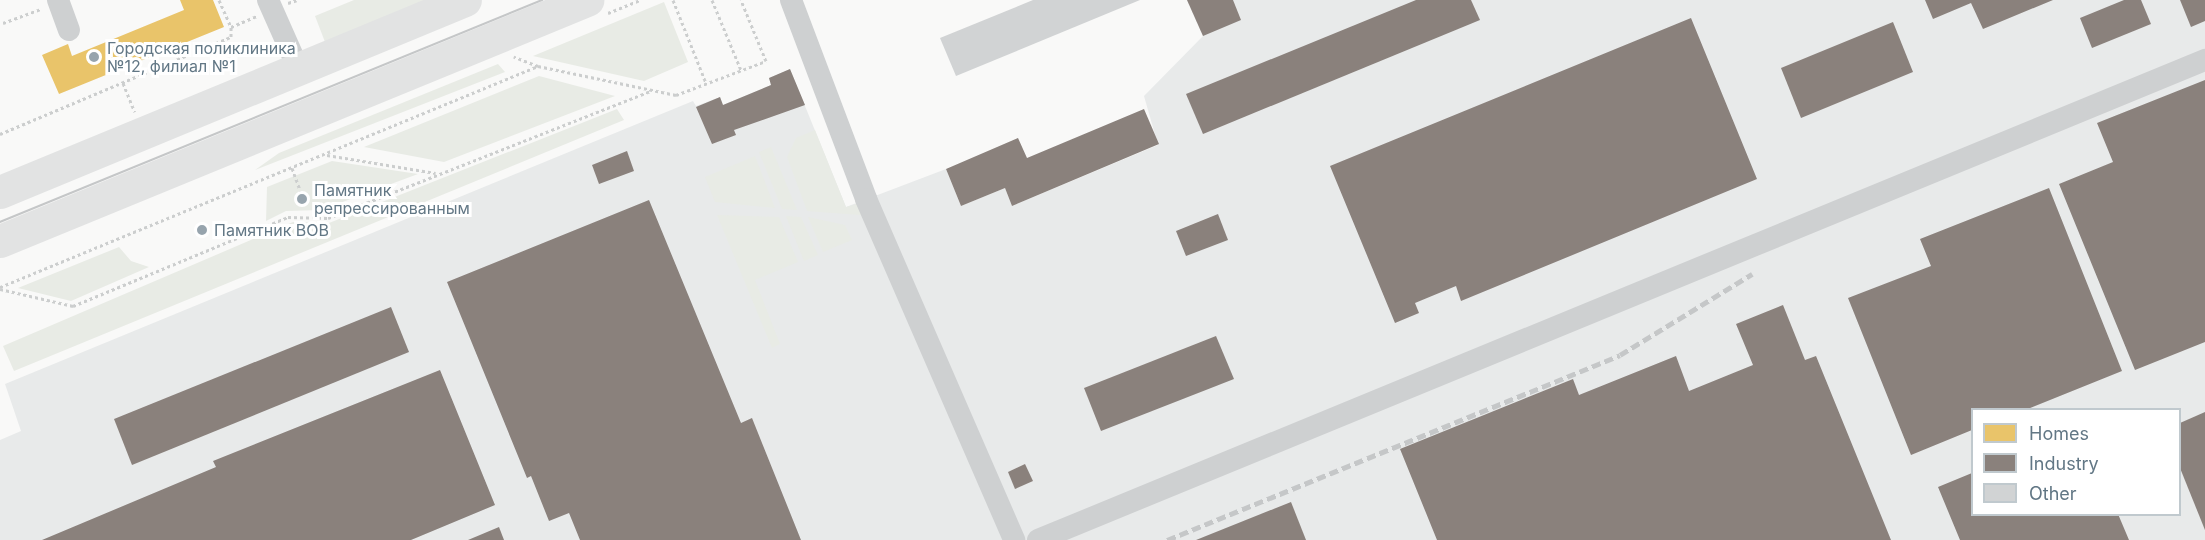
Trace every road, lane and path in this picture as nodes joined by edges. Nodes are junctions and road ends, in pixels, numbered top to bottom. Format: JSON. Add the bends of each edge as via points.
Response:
{"nodes":[{"id":1,"x":219,"y":0,"type":"edge"},
{"id":2,"x":465,"y":0,"type":"edge"},
{"id":3,"x":640,"y":0,"type":"edge"},
{"id":4,"x":673,"y":0,"type":"edge"},
{"id":5,"x":712,"y":0,"type":"edge"},
{"id":6,"x":741,"y":0,"type":"edge"},
{"id":7,"x":791,"y":0,"type":"edge"},
{"id":8,"x":53,"y":3,"type":"edge"},
{"id":9,"x":271,"y":5,"type":"edge"},
{"id":10,"x":591,"y":9,"type":"edge"},
{"id":11,"x":3,"y":23,"type":"dead end"},
{"id":12,"x":231,"y":27,"type":"junction"},
{"id":13,"x":69,"y":30,"type":"dead end"},
{"id":14,"x":518,"y":50,"type":"dead end"},
{"id":15,"x":2205,"y":60,"type":"edge"},
{"id":16,"x":538,"y":66,"type":"junction"},
{"id":17,"x":299,"y":70,"type":"junction"},
{"id":18,"x":741,"y":70,"type":"junction"},
{"id":19,"x":123,"y":83,"type":"junction"},
{"id":20,"x":706,"y":83,"type":"junction"},
{"id":21,"x":651,"y":91,"type":"junction"},
{"id":22,"x":138,"y":121,"type":"dead end"},
{"id":23,"x":0,"y":134,"type":"edge"},
{"id":24,"x":325,"y":155,"type":"junction"},
{"id":25,"x":292,"y":168,"type":"junction"},
{"id":26,"x":437,"y":173,"type":"junction"},
{"id":27,"x":0,"y":192,"type":"edge"},
{"id":28,"x":301,"y":193,"type":"dead end"},
{"id":29,"x":0,"y":241,"type":"edge"},
{"id":30,"x":0,"y":288,"type":"edge"},
{"id":31,"x":1014,"y":540,"type":"edge"},
{"id":32,"x":1038,"y":540,"type":"edge"}],
"edges":[{"from":1,"to":12,"type":"path"},
{"from":2,"to":17,"type":"highway"},
{"from":3,"to":10,"type":"path"},
{"from":4,"to":20,"type":"path"},
{"from":5,"to":18,"type":"path"},
{"from":6,"to":18,"type":"path","via":[[766,61]]},
{"from":7,"to":31,"type":"street","via":[[866,199]]},
{"from":8,"to":11,"type":"path"},
{"from":8,"to":13,"type":"street"},
{"from":9,"to":12,"type":"path"},
{"from":9,"to":17,"type":"street"},
{"from":10,"to":29,"type":"highway"},
{"from":12,"to":19,"type":"path","via":[[231,37]]},
{"from":14,"to":16,"type":"path","via":[[506,54]]},
{"from":15,"to":32,"type":"street"},
{"from":16,"to":21,"type":"path"},
{"from":16,"to":24,"type":"path"},
{"from":17,"to":27,"type":"highway"},
{"from":18,"to":20,"type":"path"},
{"from":19,"to":22,"type":"path"},
{"from":19,"to":23,"type":"path"},
{"from":20,"to":21,"type":"path","via":[[675,95]]},
{"from":21,"to":26,"type":"path"},
{"from":24,"to":25,"type":"path"},
{"from":24,"to":26,"type":"path"},
{"from":25,"to":28,"type":"path"},
{"from":25,"to":30,"type":"path"},
{"from":26,"to":30,"type":"path","via":[[328,218],[288,218],[73,306]]}]}
